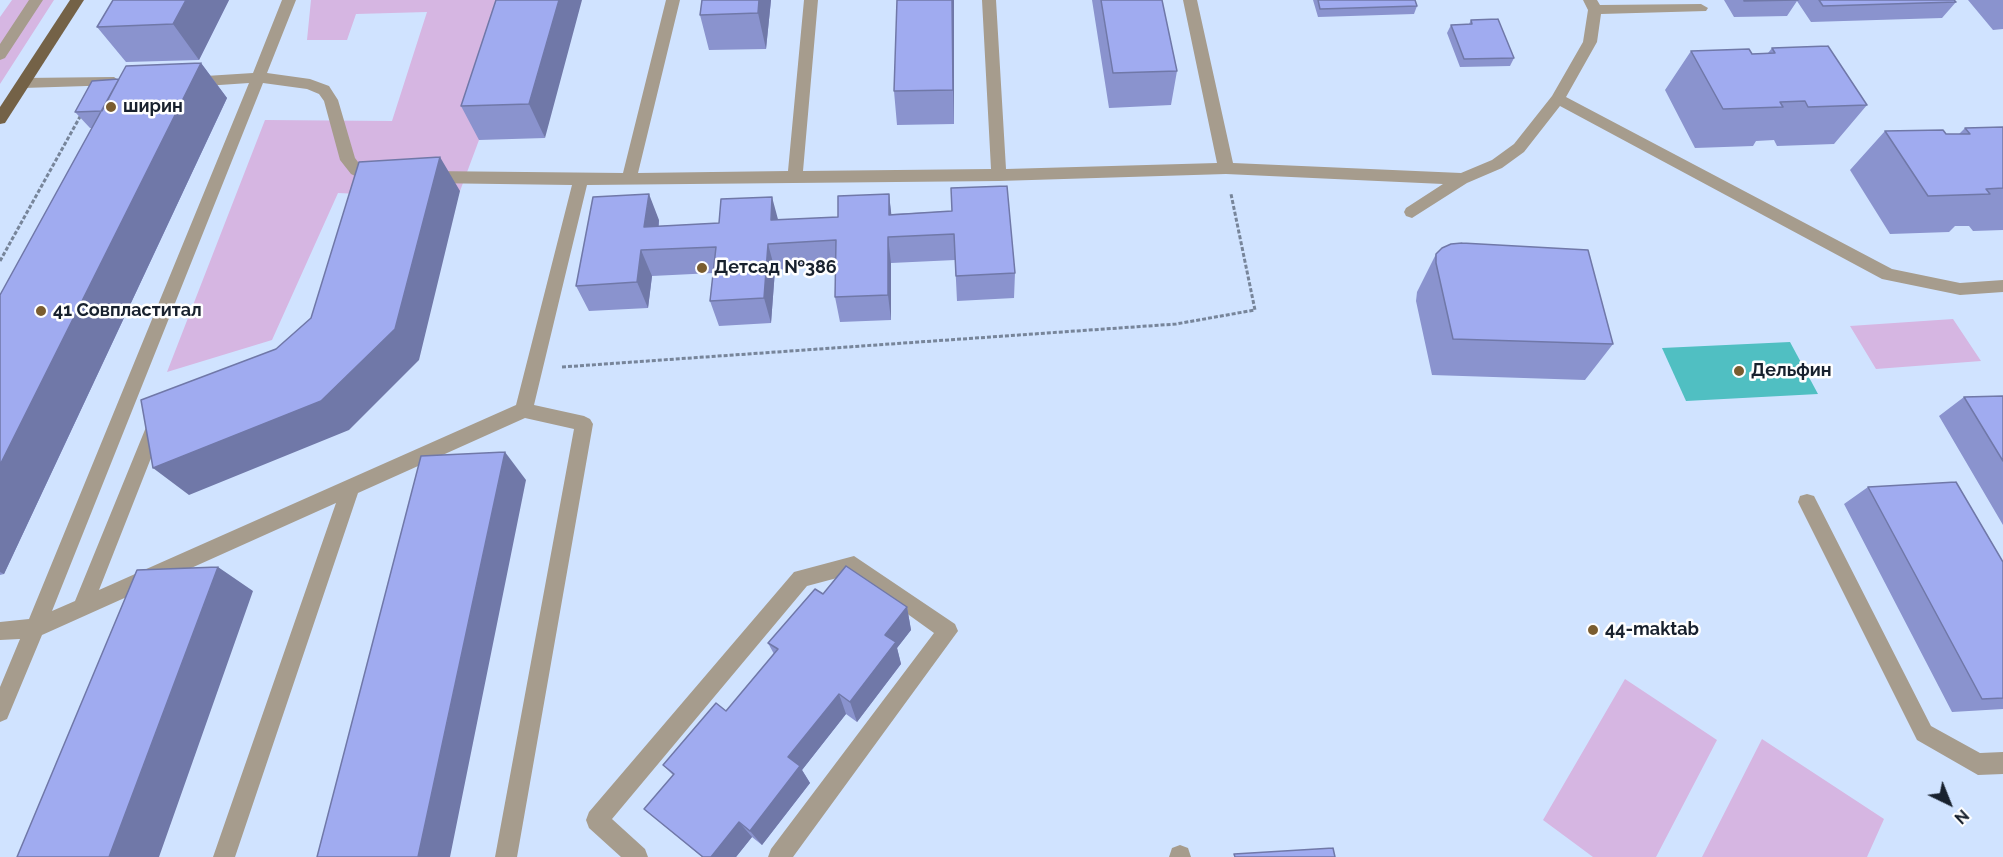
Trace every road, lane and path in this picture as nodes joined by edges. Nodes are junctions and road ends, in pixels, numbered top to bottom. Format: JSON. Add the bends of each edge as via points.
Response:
{"nodes":[{"id":1,"x":36,"y":0,"type":"edge"},
{"id":2,"x":77,"y":0,"type":"edge"},
{"id":3,"x":289,"y":0,"type":"edge"},
{"id":4,"x":673,"y":0,"type":"edge"},
{"id":5,"x":811,"y":0,"type":"edge"},
{"id":6,"x":989,"y":0,"type":"edge"},
{"id":7,"x":1190,"y":0,"type":"edge"},
{"id":8,"x":1592,"y":5,"type":"edge"},
{"id":9,"x":1701,"y":8,"type":"dead end"},
{"id":10,"x":0,"y":55,"type":"edge"},
{"id":11,"x":258,"y":77,"type":"junction"},
{"id":12,"x":135,"y":82,"type":"edge"},
{"id":13,"x":170,"y":82,"type":"edge"},
{"id":14,"x":23,"y":83,"type":"junction"},
{"id":15,"x":99,"y":83,"type":"junction"},
{"id":16,"x":1558,"y":99,"type":"junction"},
{"id":17,"x":0,"y":119,"type":"edge"},
{"id":18,"x":1226,"y":168,"type":"junction"},
{"id":19,"x":999,"y":175,"type":"junction"},
{"id":20,"x":390,"y":177,"type":"edge"},
{"id":21,"x":414,"y":177,"type":"edge"},
{"id":22,"x":795,"y":177,"type":"junction"},
{"id":23,"x":628,"y":178,"type":"junction"},
{"id":24,"x":1462,"y":178,"type":"junction"},
{"id":25,"x":581,"y":179,"type":"junction"},
{"id":26,"x":1412,"y":212,"type":"dead end"},
{"id":27,"x":0,"y":261,"type":"edge"},
{"id":28,"x":2003,"y":286,"type":"edge"},
{"id":29,"x":534,"y":368,"type":"junction"},
{"id":30,"x":162,"y":407,"type":"edge"},
{"id":31,"x":524,"y":410,"type":"junction"},
{"id":32,"x":350,"y":489,"type":"junction"},
{"id":33,"x":1807,"y":502,"type":"dead end"},
{"id":34,"x":82,"y":607,"type":"junction"},
{"id":35,"x":35,"y":628,"type":"junction"},
{"id":36,"x":0,"y":631,"type":"edge"},
{"id":37,"x":0,"y":712,"type":"edge"},
{"id":38,"x":2003,"y":763,"type":"edge"},
{"id":39,"x":224,"y":857,"type":"edge"},
{"id":40,"x":506,"y":857,"type":"edge"},
{"id":41,"x":637,"y":857,"type":"edge"},
{"id":42,"x":779,"y":857,"type":"edge"}],
"edges":[{"from":1,"to":10,"type":"street"},
{"from":2,"to":14,"type":"main road"},
{"from":3,"to":11,"type":"street"},
{"from":4,"to":23,"type":"street"},
{"from":5,"to":22,"type":"street"},
{"from":6,"to":19,"type":"street"},
{"from":7,"to":18,"type":"street"},
{"from":8,"to":9,"type":"street"},
{"from":8,"to":16,"type":"street","via":[[1590,42]]},
{"from":11,"to":13,"type":"street"},
{"from":11,"to":20,"type":"street","via":[[310,84],[324,90],[331,100],[348,160],[364,182]]},
{"from":11,"to":35,"type":"street"},
{"from":12,"to":15,"type":"street"},
{"from":14,"to":15,"type":"street"},
{"from":14,"to":17,"type":"main road"},
{"from":15,"to":27,"type":"path"},
{"from":16,"to":24,"type":"street","via":[[1519,148],[1497,164]]},
{"from":16,"to":28,"type":"street","via":[[1888,275],[1960,289]]},
{"from":18,"to":19,"type":"street"},
{"from":18,"to":24,"type":"street"},
{"from":18,"to":29,"type":"path","via":[[1255,310],[1176,324]]},
{"from":19,"to":22,"type":"street"},
{"from":21,"to":25,"type":"street"},
{"from":22,"to":23,"type":"street"},
{"from":23,"to":25,"type":"street"},
{"from":24,"to":26,"type":"street"},
{"from":25,"to":29,"type":"street"},
{"from":29,"to":31,"type":"street"},
{"from":30,"to":34,"type":"street"},
{"from":31,"to":32,"type":"street"},
{"from":31,"to":40,"type":"street","via":[[584,424]]},
{"from":32,"to":34,"type":"street"},
{"from":32,"to":39,"type":"street"},
{"from":33,"to":38,"type":"street","via":[[1924,733],[1978,764]]},
{"from":34,"to":35,"type":"street"},
{"from":35,"to":36,"type":"street"},
{"from":35,"to":37,"type":"street"},
{"from":41,"to":42,"type":"street","via":[[597,820],[801,578],[854,565],[948,631]]}]}
